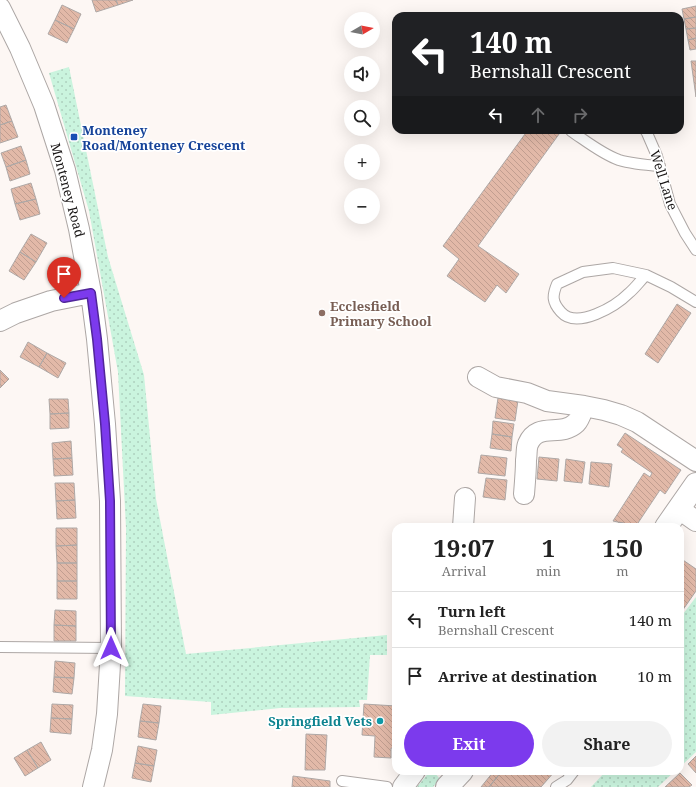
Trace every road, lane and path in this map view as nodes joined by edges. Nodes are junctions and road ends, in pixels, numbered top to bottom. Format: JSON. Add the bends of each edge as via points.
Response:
{"nodes":[{"id":1,"x":0,"y":8,"type":"edge"},
{"id":2,"x":576,"y":134,"type":"edge"},
{"id":3,"x":647,"y":134,"type":"edge"},
{"id":4,"x":660,"y":166,"type":"junction"},
{"id":5,"x":696,"y":250,"type":"edge"},
{"id":6,"x":646,"y":275,"type":"junction"},
{"id":7,"x":91,"y":293,"type":"junction"},
{"id":8,"x":696,"y":302,"type":"edge"},
{"id":9,"x":0,"y":321,"type":"edge"},
{"id":10,"x":478,"y":378,"type":"dead end"},
{"id":11,"x":584,"y":406,"type":"junction"},
{"id":12,"x":696,"y":461,"type":"edge"},
{"id":13,"x":696,"y":484,"type":"edge"},
{"id":14,"x":524,"y":494,"type":"dead end"},
{"id":15,"x":465,"y":498,"type":"dead end"},
{"id":16,"x":687,"y":515,"type":"edge"},
{"id":17,"x":463,"y":523,"type":"edge"},
{"id":18,"x":673,"y":523,"type":"edge"},
{"id":19,"x":0,"y":647,"type":"edge"},
{"id":20,"x":111,"y":648,"type":"junction"},
{"id":21,"x":412,"y":775,"type":"edge"},
{"id":22,"x":458,"y":775,"type":"edge"},
{"id":23,"x":570,"y":775,"type":"edge"},
{"id":24,"x":342,"y":781,"type":"dead end"},
{"id":25,"x":93,"y":787,"type":"edge"},
{"id":26,"x":387,"y":787,"type":"edge"},
{"id":27,"x":403,"y":787,"type":"edge"},
{"id":28,"x":447,"y":787,"type":"edge"},
{"id":29,"x":556,"y":787,"type":"edge"}],
"edges":[{"from":1,"to":7,"type":"street","name":"Monteney Road","via":[[44,105],[65,170]]},
{"from":2,"to":4,"type":"lane","via":[[619,160]]},
{"from":3,"to":4,"type":"lane","name":"Well Lane"},
{"from":4,"to":5,"type":"lane","name":"Well Lane","via":[[670,204]]},
{"from":6,"to":6,"type":"lane","via":[[629,294],[608,309],[590,316],[575,319],[563,315],[555,306],[553,295],[557,284],[583,272],[613,268]]},
{"from":6,"to":8,"type":"lane"},
{"from":7,"to":9,"type":"street","via":[[51,301]]},
{"from":7,"to":20,"type":"street","name":"Monteney Road","via":[[105,424],[110,501]]},
{"from":10,"to":11,"type":"street","via":[[496,387],[527,393],[547,401]]},
{"from":11,"to":12,"type":"street","via":[[621,415],[637,422]]},
{"from":11,"to":14,"type":"street","via":[[578,422],[570,427],[536,433],[532,437],[527,446]]},
{"from":13,"to":16,"type":"street"},
{"from":15,"to":17,"type":"street"},
{"from":16,"to":18,"type":"street"},
{"from":19,"to":20,"type":"lane"},
{"from":20,"to":25,"type":"street","name":"Monteney Road","via":[[107,714]]},
{"from":21,"to":27,"type":"street"},
{"from":22,"to":28,"type":"street"},
{"from":23,"to":29,"type":"lane"},
{"from":24,"to":26,"type":"lane"}]}
